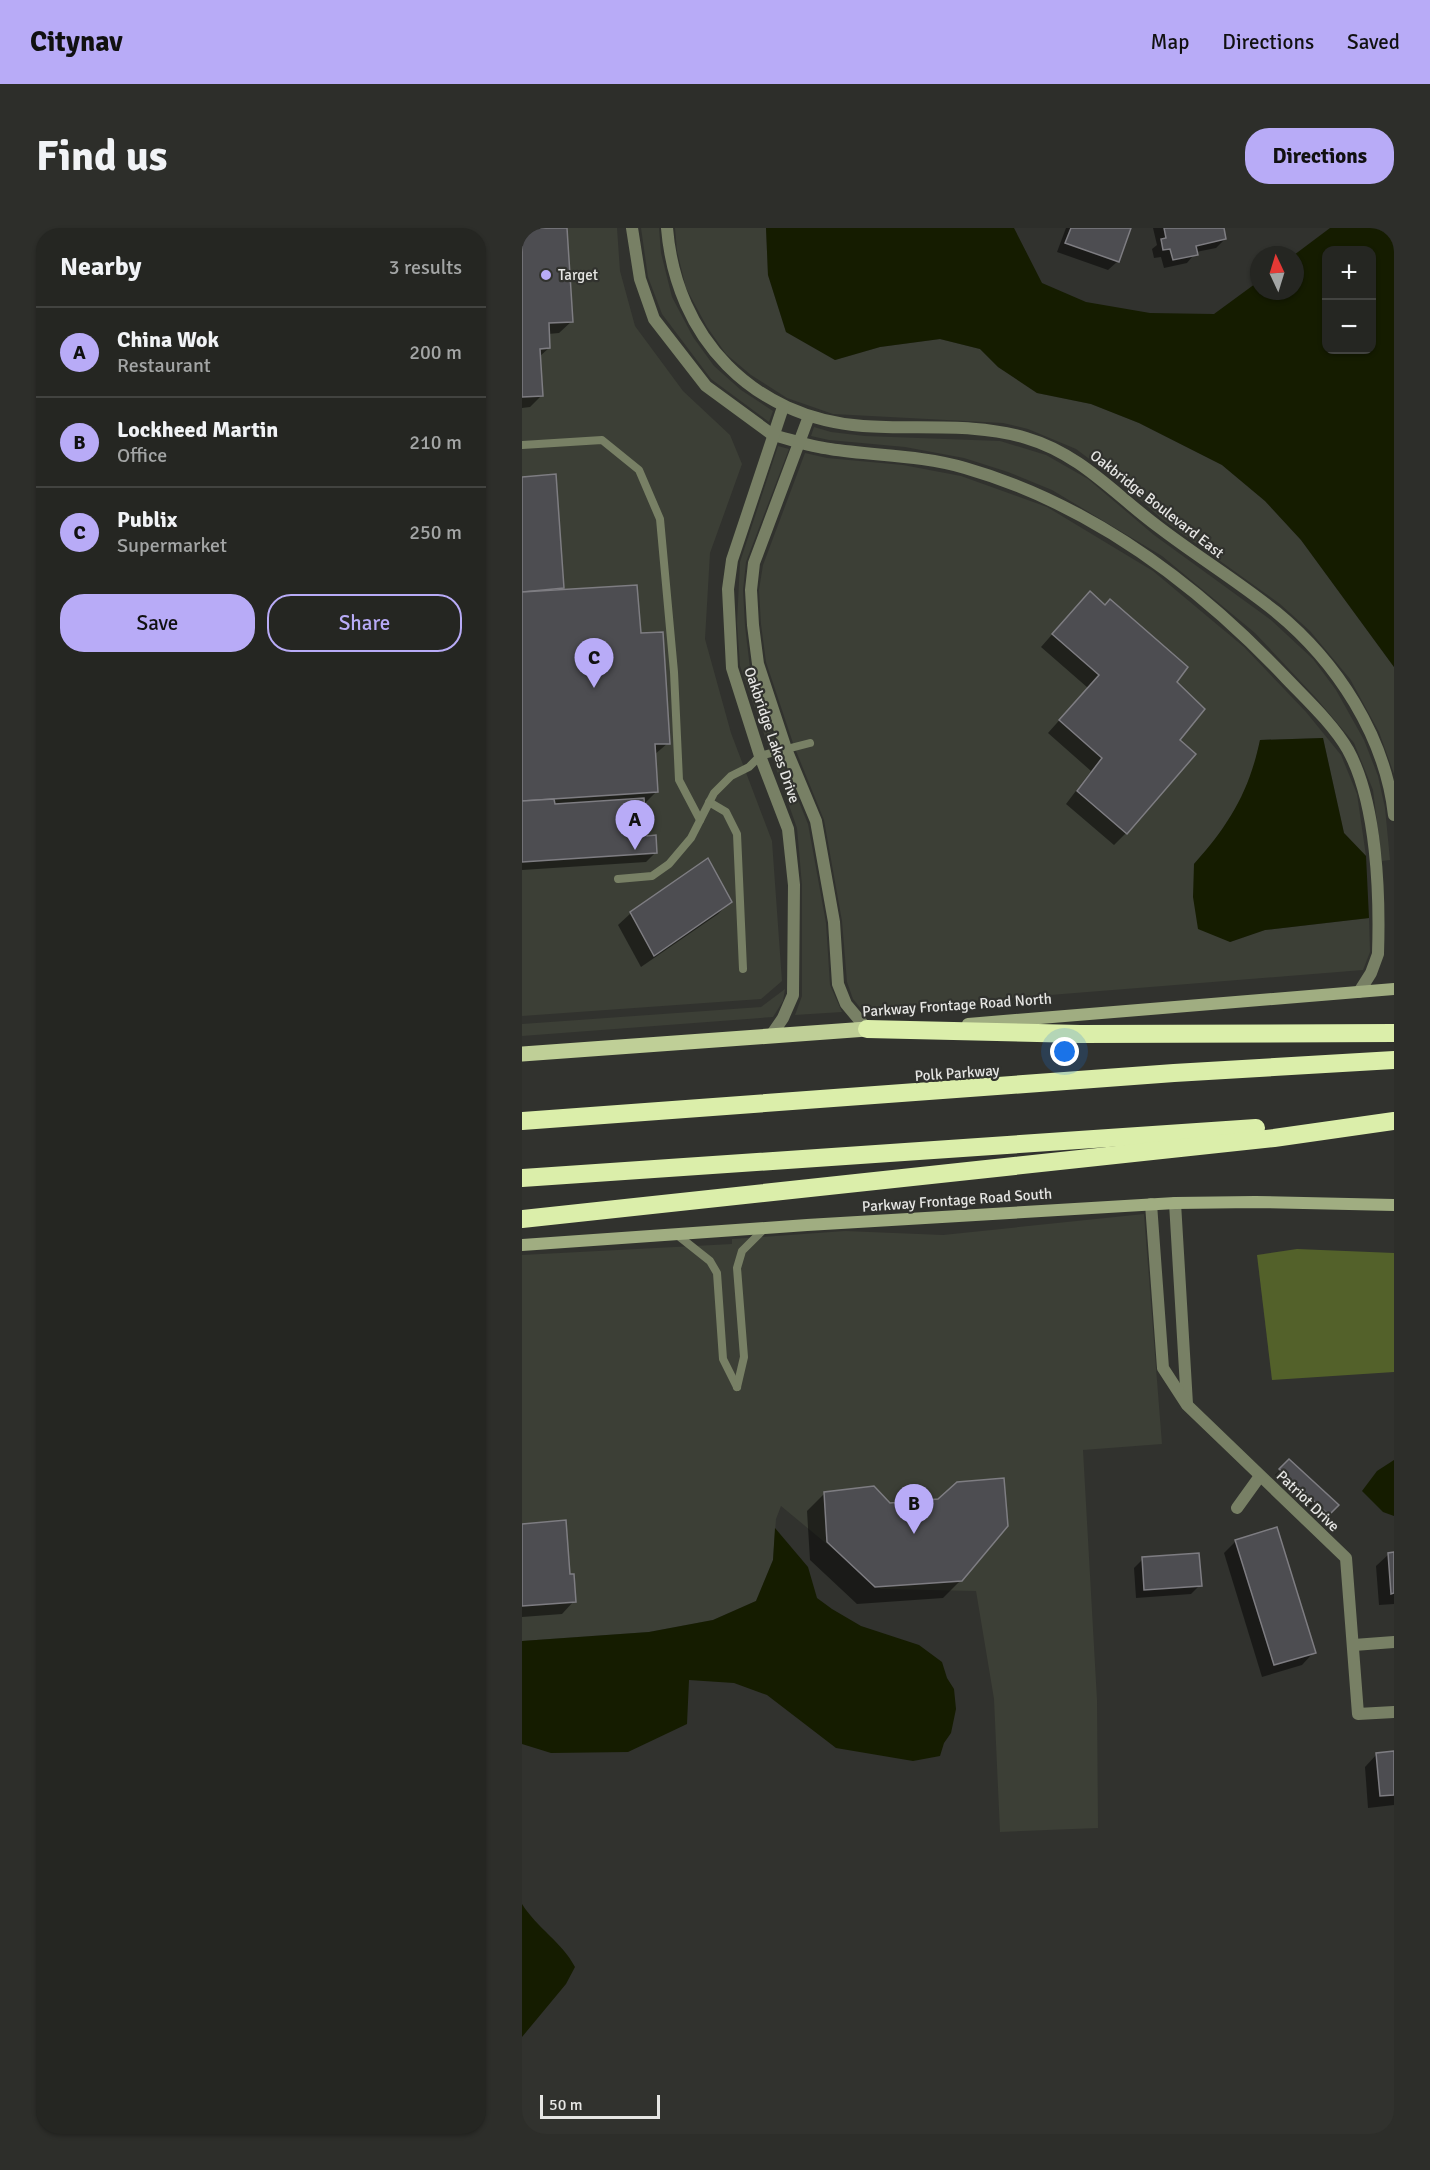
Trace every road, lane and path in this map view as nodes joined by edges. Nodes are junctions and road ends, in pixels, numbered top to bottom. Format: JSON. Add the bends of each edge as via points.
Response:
{"nodes":[{"id":1,"x":632,"y":228,"type":"edge"},
{"id":2,"x":667,"y":228,"type":"edge"},
{"id":3,"x":783,"y":407,"type":"junction"},
{"id":4,"x":809,"y":416,"type":"junction"},
{"id":5,"x":774,"y":435,"type":"junction"},
{"id":6,"x":800,"y":442,"type":"junction"},
{"id":7,"x":522,"y":445,"type":"edge"},
{"id":8,"x":810,"y":743,"type":"dead end"},
{"id":9,"x":786,"y":749,"type":"junction"},
{"id":10,"x":760,"y":756,"type":"junction"},
{"id":11,"x":710,"y":802,"type":"junction"},
{"id":12,"x":1394,"y":815,"type":"edge"},
{"id":13,"x":700,"y":820,"type":"junction"},
{"id":14,"x":618,"y":879,"type":"dead end"},
{"id":15,"x":744,"y":969,"type":"dead end"},
{"id":16,"x":1394,"y":989,"type":"edge"},
{"id":17,"x":1359,"y":992,"type":"junction"},
{"id":18,"x":867,"y":1029,"type":"junction"},
{"id":19,"x":1394,"y":1033,"type":"edge"},
{"id":20,"x":770,"y":1037,"type":"junction"},
{"id":21,"x":522,"y":1054,"type":"edge"},
{"id":22,"x":1394,"y":1060,"type":"edge"},
{"id":23,"x":1394,"y":1120,"type":"edge"},
{"id":24,"x":522,"y":1121,"type":"edge"},
{"id":25,"x":522,"y":1178,"type":"edge"},
{"id":26,"x":1175,"y":1203,"type":"junction"},
{"id":27,"x":1151,"y":1204,"type":"junction"},
{"id":28,"x":1394,"y":1205,"type":"edge"},
{"id":29,"x":522,"y":1219,"type":"edge"},
{"id":30,"x":766,"y":1227,"type":"junction"},
{"id":31,"x":676,"y":1234,"type":"junction"},
{"id":32,"x":522,"y":1245,"type":"edge"},
{"id":33,"x":1187,"y":1406,"type":"junction"},
{"id":34,"x":1260,"y":1476,"type":"junction"},
{"id":35,"x":1237,"y":1508,"type":"dead end"},
{"id":36,"x":1394,"y":1642,"type":"edge"},
{"id":37,"x":1354,"y":1645,"type":"junction"},
{"id":38,"x":1394,"y":1712,"type":"edge"}],
"edges":[{"from":1,"to":5,"type":"street","via":[[640,279],[654,319],[706,386]]},
{"from":2,"to":3,"type":"street","name":"Oakbridge Boulevard East","via":[[679,292],[700,332],[721,361]]},
{"from":3,"to":4,"type":"street","name":"Oakbridge Boulevard East"},
{"from":3,"to":5,"type":"street","name":"Oakbridge Lakes Drive"},
{"from":4,"to":6,"type":"street","name":"Oakbridge Lakes Drive"},
{"from":4,"to":12,"type":"street","name":"Oakbridge Boulevard East","via":[[866,427],[1001,432],[1049,446],[1093,471],[1159,527],[1276,612],[1319,653],[1343,684],[1371,736],[1385,773]]},
{"from":5,"to":6,"type":"street"},
{"from":5,"to":10,"type":"street","name":"Oakbridge Lakes Drive","via":[[732,560],[728,589],[732,668]]},
{"from":6,"to":9,"type":"street","name":"Oakbridge Lakes Drive","via":[[754,563],[751,590],[758,664]]},
{"from":6,"to":17,"type":"street","via":[[832,450],[904,456],[963,467],[1050,498],[1157,564],[1208,602],[1249,640],[1312,705],[1347,750],[1365,791],[1374,857],[1378,954]]},
{"from":7,"to":13,"type":"lane","via":[[602,440],[639,470],[660,519],[679,780]]},
{"from":8,"to":9,"type":"lane"},
{"from":9,"to":10,"type":"lane"},
{"from":9,"to":18,"type":"street","name":"Oakbridge Lakes Drive","via":[[816,821],[834,922],[838,984],[846,1004]]},
{"from":10,"to":11,"type":"lane","via":[[749,768],[731,776]]},
{"from":10,"to":20,"type":"street","name":"Oakbridge Lakes Drive","via":[[788,829],[794,885],[793,995]]},
{"from":11,"to":13,"type":"lane"},
{"from":11,"to":15,"type":"lane","via":[[726,812],[737,834]]},
{"from":13,"to":14,"type":"lane","via":[[691,838],[669,864],[652,876]]},
{"from":16,"to":17,"type":"main road","name":"Parkway Frontage Road North"},
{"from":17,"to":18,"type":"main road","name":"Parkway Frontage Road North","via":[[1006,1022]]},
{"from":18,"to":19,"type":"highway","via":[[1080,1034]]},
{"from":18,"to":20,"type":"main road","name":"Parkway Frontage Road North"},
{"from":20,"to":21,"type":"main road","name":"Parkway Frontage Road North"},
{"from":22,"to":24,"type":"highway","name":"Polk Parkway"},
{"from":23,"to":25,"type":"highway"},
{"from":23,"to":29,"type":"highway","via":[[1263,1140]]},
{"from":26,"to":27,"type":"main road","name":"Parkway Frontage Road South"},
{"from":26,"to":28,"type":"main road","name":"Parkway Frontage Road South"},
{"from":26,"to":33,"type":"street"},
{"from":27,"to":30,"type":"main road","name":"Parkway Frontage Road South"},
{"from":27,"to":33,"type":"street","name":"Patriot Drive","via":[[1163,1368]]},
{"from":30,"to":31,"type":"main road","name":"Parkway Frontage Road South"},
{"from":30,"to":31,"type":"lane","via":[[742,1251],[737,1268],[744,1357],[737,1387],[723,1359],[717,1272],[710,1261]]},
{"from":31,"to":32,"type":"main road","name":"Parkway Frontage Road South"},
{"from":33,"to":34,"type":"street","name":"Patriot Drive"},
{"from":34,"to":35,"type":"street"},
{"from":34,"to":37,"type":"street","name":"Patriot Drive","via":[[1346,1558]]},
{"from":36,"to":37,"type":"street"},
{"from":37,"to":38,"type":"street","name":"Patriot Drive","via":[[1358,1714]]}]}
